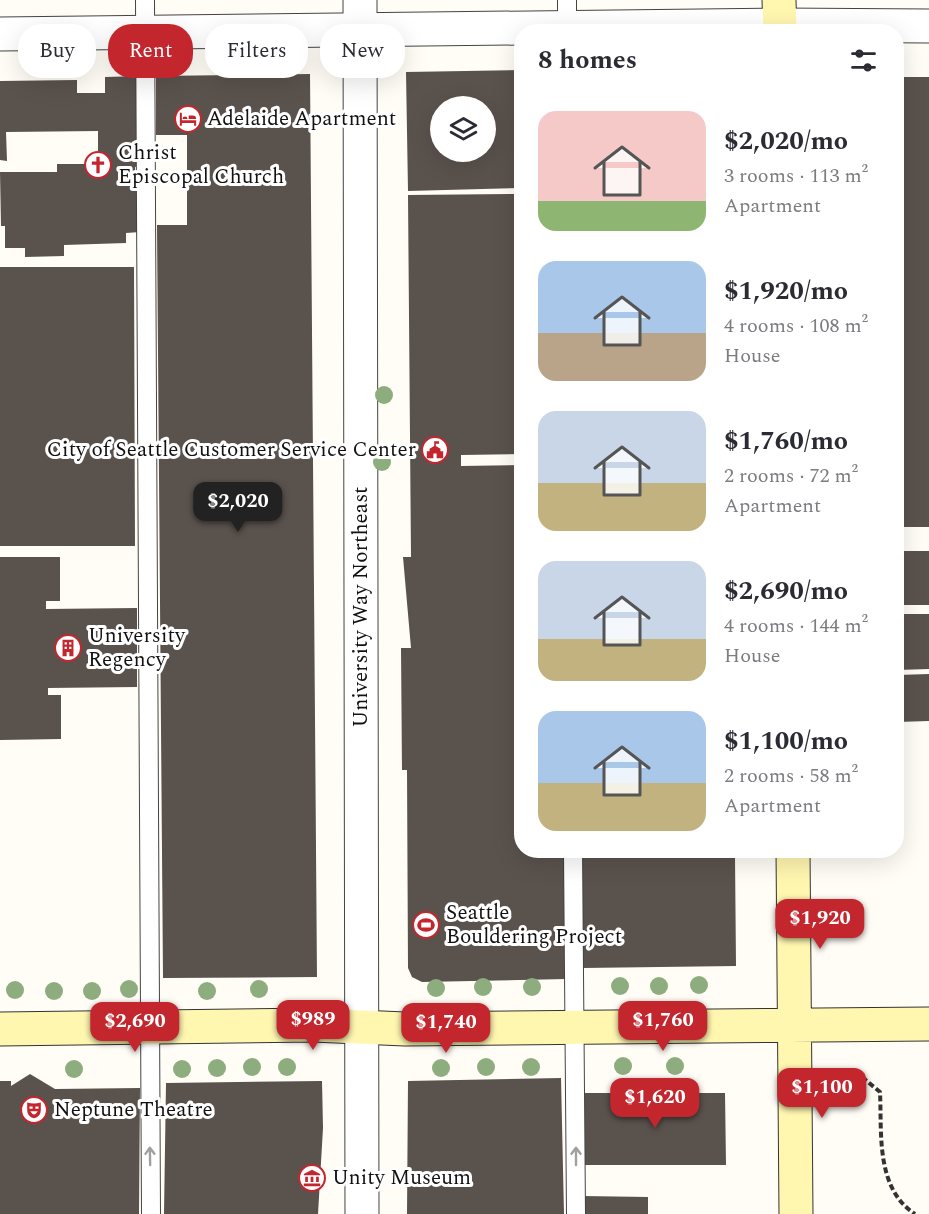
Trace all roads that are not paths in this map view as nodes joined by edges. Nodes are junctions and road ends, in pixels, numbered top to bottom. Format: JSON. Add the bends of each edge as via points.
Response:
{"nodes":[{"id":1,"x":145,"y":0,"type":"edge"},
{"id":2,"x":360,"y":15,"type":"edge"},
{"id":3,"x":780,"y":19,"type":"edge"},
{"id":4,"x":567,"y":20,"type":"edge"},
{"id":5,"x":145,"y":24,"type":"edge"},
{"id":6,"x":886,"y":24,"type":"edge"},
{"id":7,"x":904,"y":25,"type":"edge"},
{"id":8,"x":929,"y":26,"type":"edge"},
{"id":9,"x":193,"y":29,"type":"edge"},
{"id":10,"x":108,"y":33,"type":"edge"},
{"id":11,"x":0,"y":34,"type":"edge"},
{"id":12,"x":145,"y":78,"type":"edge"},
{"id":13,"x":573,"y":858,"type":"edge"},
{"id":14,"x":793,"y":858,"type":"edge"},
{"id":15,"x":929,"y":1024,"type":"edge"},
{"id":16,"x":795,"y":1025,"type":"junction"},
{"id":17,"x":149,"y":1027,"type":"junction"},
{"id":18,"x":361,"y":1027,"type":"junction"},
{"id":19,"x":574,"y":1027,"type":"junction"},
{"id":20,"x":0,"y":1029,"type":"edge"},
{"id":21,"x":151,"y":1214,"type":"edge"},
{"id":22,"x":362,"y":1214,"type":"edge"},
{"id":23,"x":576,"y":1214,"type":"edge"},
{"id":24,"x":796,"y":1214,"type":"edge"}],
"edges":[{"from":1,"to":5,"type":"lane"},
{"from":2,"to":4,"type":"street"},
{"from":2,"to":9,"type":"street"},
{"from":2,"to":18,"type":"street","name":"University Way Northeast"},
{"from":3,"to":4,"type":"street"},
{"from":3,"to":6,"type":"street"},
{"from":7,"to":8,"type":"street"},
{"from":10,"to":11,"type":"street"},
{"from":12,"to":17,"type":"lane"},
{"from":13,"to":19,"type":"lane"},
{"from":14,"to":16,"type":"main road"},
{"from":15,"to":16,"type":"main road"},
{"from":16,"to":19,"type":"main road"},
{"from":16,"to":24,"type":"main road"},
{"from":17,"to":18,"type":"main road"},
{"from":17,"to":20,"type":"main road"},
{"from":21,"to":17,"type":"lane","one_way":true},
{"from":18,"to":19,"type":"main road"},
{"from":18,"to":22,"type":"street","name":"University Way Northeast"},
{"from":23,"to":19,"type":"lane","one_way":true}]}
